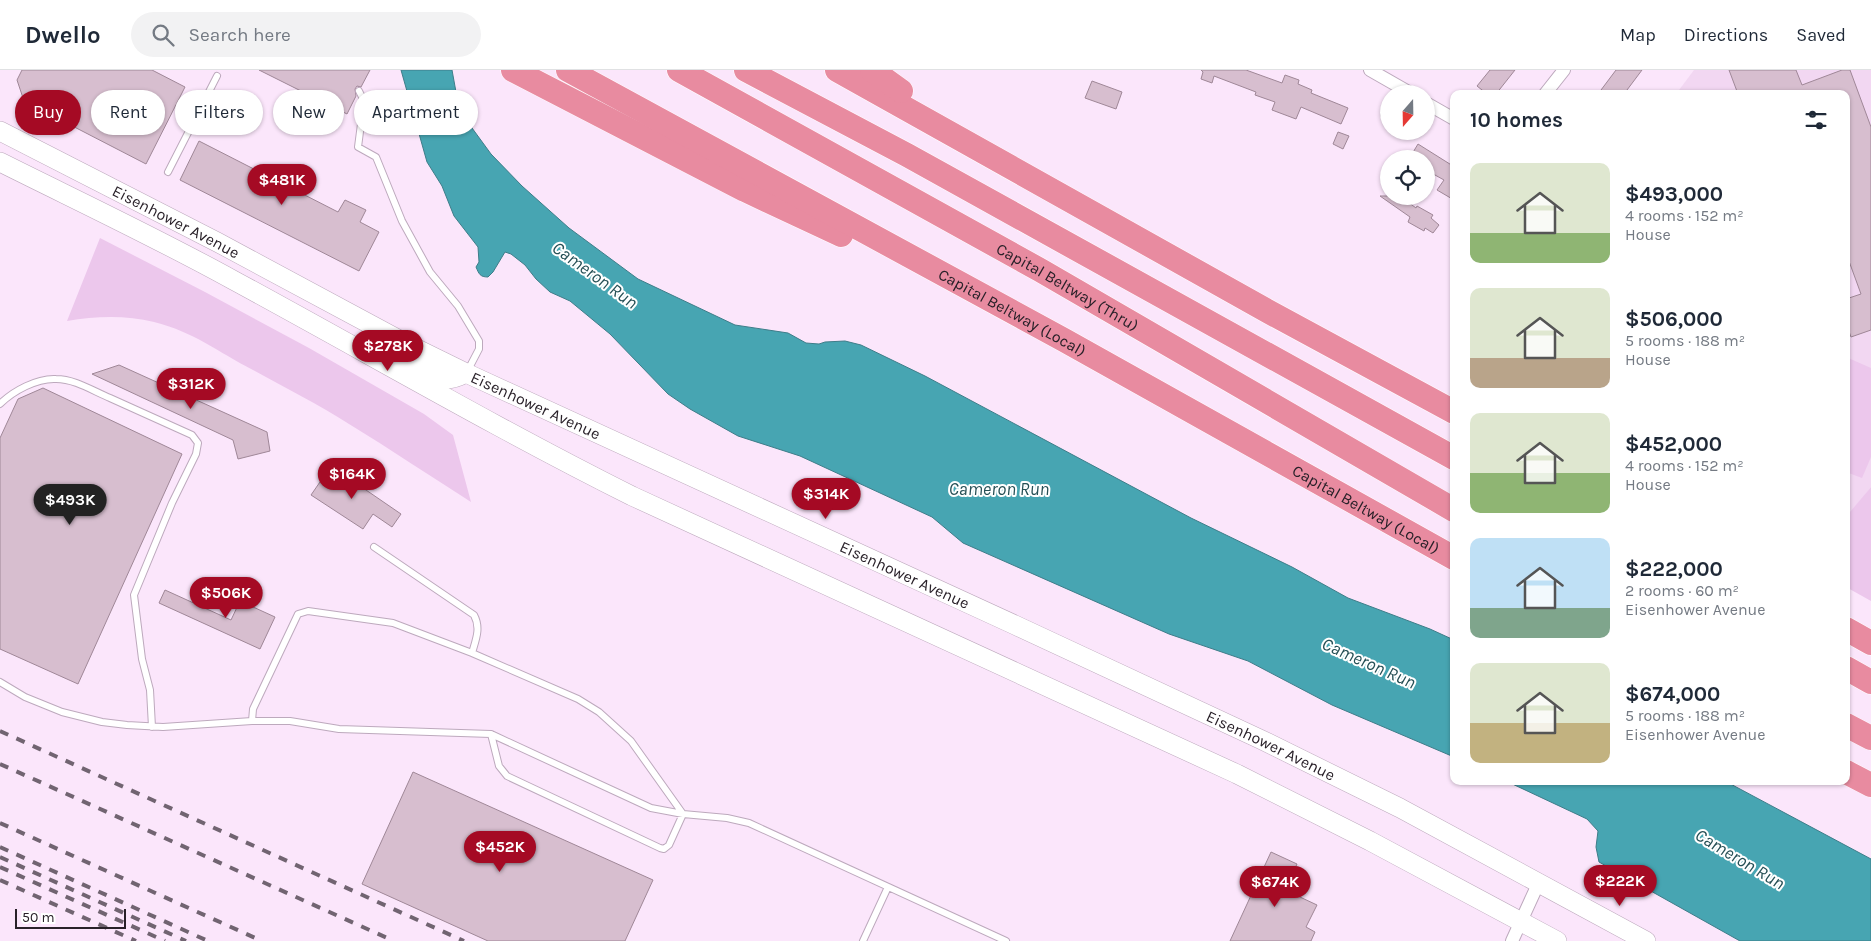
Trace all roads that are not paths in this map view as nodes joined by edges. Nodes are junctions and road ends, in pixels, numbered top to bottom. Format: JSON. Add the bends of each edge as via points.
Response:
{"nodes":[{"id":1,"x":513,"y":70,"type":"edge"},
{"id":2,"x":568,"y":70,"type":"edge"},
{"id":3,"x":679,"y":70,"type":"edge"},
{"id":4,"x":746,"y":70,"type":"edge"},
{"id":5,"x":837,"y":70,"type":"edge"},
{"id":6,"x":872,"y":70,"type":"edge"},
{"id":7,"x":1370,"y":70,"type":"edge"},
{"id":8,"x":1564,"y":70,"type":"edge"},
{"id":9,"x":218,"y":76,"type":"dead end"},
{"id":10,"x":1393,"y":85,"type":"edge"},
{"id":11,"x":1548,"y":90,"type":"edge"},
{"id":12,"x":1435,"y":108,"type":"edge"},
{"id":13,"x":1450,"y":117,"type":"edge"},
{"id":14,"x":0,"y":131,"type":"edge"},
{"id":15,"x":360,"y":135,"type":"edge"},
{"id":16,"x":998,"y":160,"type":"junction"},
{"id":17,"x":0,"y":162,"type":"edge"},
{"id":18,"x":168,"y":172,"type":"dead end"},
{"id":19,"x":307,"y":321,"type":"junction"},
{"id":20,"x":1064,"y":340,"type":"junction"},
{"id":21,"x":466,"y":373,"type":"junction"},
{"id":22,"x":0,"y":404,"type":"edge"},
{"id":23,"x":1450,"y":410,"type":"edge"},
{"id":24,"x":1450,"y":456,"type":"edge"},
{"id":25,"x":1450,"y":508,"type":"edge"},
{"id":26,"x":374,"y":547,"type":"dead end"},
{"id":27,"x":1450,"y":556,"type":"edge"},
{"id":28,"x":1850,"y":631,"type":"edge"},
{"id":29,"x":1871,"y":643,"type":"edge"},
{"id":30,"x":472,"y":653,"type":"junction"},
{"id":31,"x":1850,"y":670,"type":"edge"},
{"id":32,"x":0,"y":682,"type":"edge"},
{"id":33,"x":1871,"y":682,"type":"edge"},
{"id":34,"x":252,"y":721,"type":"junction"},
{"id":35,"x":152,"y":727,"type":"junction"},
{"id":36,"x":1850,"y":727,"type":"edge"},
{"id":37,"x":491,"y":734,"type":"junction"},
{"id":38,"x":1871,"y":738,"type":"edge"},
{"id":39,"x":1850,"y":774,"type":"edge"},
{"id":40,"x":1871,"y":785,"type":"edge"},
{"id":41,"x":683,"y":814,"type":"junction"},
{"id":42,"x":1539,"y":882,"type":"junction"},
{"id":43,"x":888,"y":887,"type":"junction"},
{"id":44,"x":1521,"y":921,"type":"junction"},
{"id":45,"x":863,"y":941,"type":"edge"},
{"id":46,"x":1006,"y":941,"type":"edge"},
{"id":47,"x":1512,"y":941,"type":"edge"},
{"id":48,"x":1557,"y":941,"type":"edge"},
{"id":49,"x":1646,"y":941,"type":"edge"}],
"edges":[{"from":1,"to":20,"type":"highway","via":[[746,190]]},
{"from":2,"to":20,"type":"highway","name":"Capital Beltway (Local)"},
{"from":3,"to":25,"type":"highway","name":"Capital Beltway (Thru)","via":[[1040,270]]},
{"from":4,"to":24,"type":"highway","via":[[907,155]]},
{"from":5,"to":16,"type":"highway"},
{"from":6,"to":16,"type":"highway"},
{"from":7,"to":10,"type":"street"},
{"from":8,"to":11,"type":"street"},
{"from":9,"to":18,"type":"lane"},
{"from":12,"to":13,"type":"street"},
{"from":14,"to":21,"type":"main road","name":"Eisenhower Avenue"},
{"from":15,"to":21,"type":"lane","via":[[358,147],[376,157],[402,221],[430,272],[458,306],[479,341],[479,349]]},
{"from":16,"to":23,"type":"highway"},
{"from":17,"to":19,"type":"main road","name":"Eisenhower Avenue","via":[[222,274]]},
{"from":19,"to":21,"type":"main road","via":[[374,346],[439,378],[456,378]]},
{"from":19,"to":44,"type":"main road","name":"Eisenhower Avenue","via":[[559,460],[1246,779]]},
{"from":20,"to":27,"type":"highway","name":"Capital Beltway (Local)"},
{"from":21,"to":42,"type":"main road","name":"Eisenhower Avenue","via":[[1245,732],[1400,808]]},
{"from":22,"to":35,"type":"lane","via":[[34,383],[64,380],[98,392],[195,439],[196,454],[134,595],[142,659],[150,690]]},
{"from":26,"to":30,"type":"lane","via":[[474,615],[478,629]]},
{"from":28,"to":29,"type":"highway"},
{"from":30,"to":34,"type":"lane","via":[[386,622],[301,612],[253,709]]},
{"from":30,"to":41,"type":"lane","via":[[578,699],[599,712],[633,744]]},
{"from":31,"to":33,"type":"highway"},
{"from":32,"to":35,"type":"lane","via":[[25,697],[62,712],[102,722]]},
{"from":34,"to":35,"type":"lane"},
{"from":34,"to":37,"type":"lane"},
{"from":36,"to":38,"type":"highway"},
{"from":37,"to":41,"type":"lane","via":[[652,808]]},
{"from":37,"to":41,"type":"lane","via":[[499,766],[507,776],[660,848],[669,845]]},
{"from":39,"to":40,"type":"highway"},
{"from":41,"to":43,"type":"lane","via":[[749,823]]},
{"from":42,"to":44,"type":"street"},
{"from":42,"to":49,"type":"main road","name":"Eisenhower Avenue"},
{"from":43,"to":45,"type":"lane"},
{"from":43,"to":46,"type":"lane"},
{"from":44,"to":47,"type":"street"},
{"from":44,"to":48,"type":"main road","name":"Eisenhower Avenue"}]}
